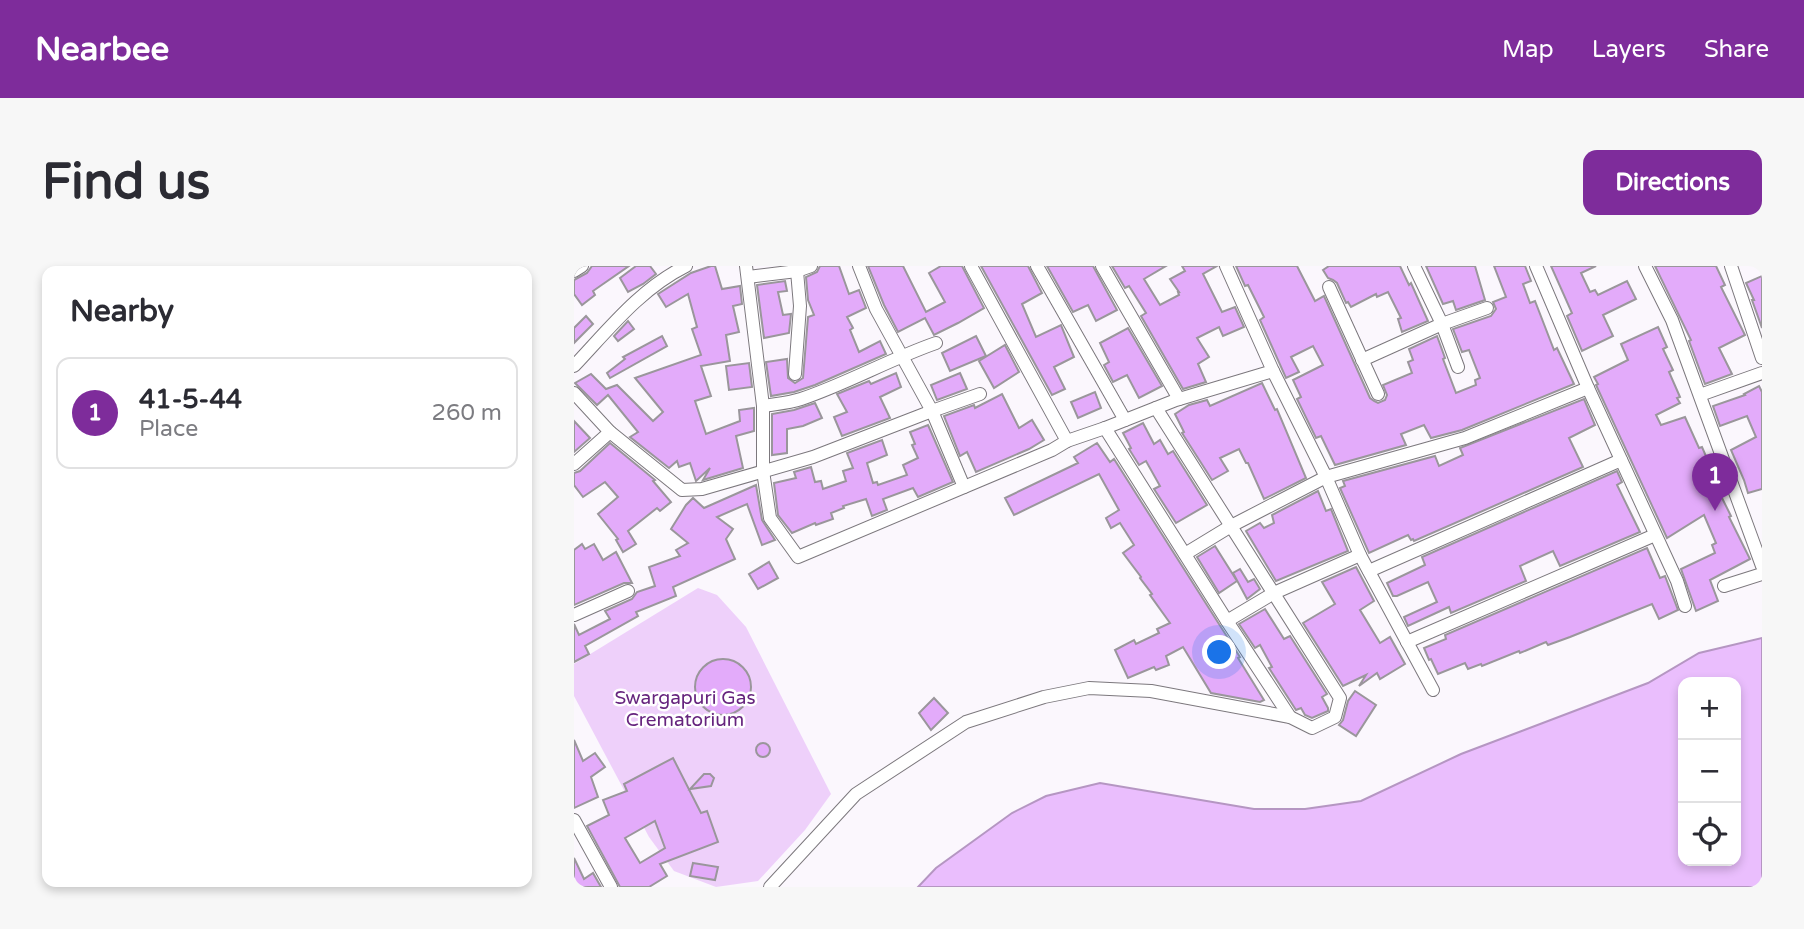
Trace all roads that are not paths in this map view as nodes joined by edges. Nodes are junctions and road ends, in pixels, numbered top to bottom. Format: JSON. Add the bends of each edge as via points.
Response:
{"nodes":[{"id":1,"x":582,"y":266,"type":"edge"},
{"id":2,"x":686,"y":266,"type":"edge"},
{"id":3,"x":811,"y":266,"type":"edge"},
{"id":4,"x":859,"y":266,"type":"edge"},
{"id":5,"x":971,"y":266,"type":"edge"},
{"id":6,"x":1037,"y":266,"type":"edge"},
{"id":7,"x":1102,"y":266,"type":"edge"},
{"id":8,"x":1226,"y":266,"type":"edge"},
{"id":9,"x":1414,"y":266,"type":"edge"},
{"id":10,"x":1536,"y":266,"type":"edge"},
{"id":11,"x":1645,"y":266,"type":"edge"},
{"id":12,"x":1731,"y":266,"type":"edge"},
{"id":13,"x":574,"y":271,"type":"edge"},
{"id":14,"x":797,"y":271,"type":"junction"},
{"id":15,"x":747,"y":272,"type":"edge"},
{"id":16,"x":1329,"y":287,"type":"dead end"},
{"id":17,"x":1487,"y":308,"type":"dead end"},
{"id":18,"x":1442,"y":324,"type":"junction"},
{"id":19,"x":936,"y":343,"type":"dead end"},
{"id":20,"x":902,"y":355,"type":"junction"},
{"id":21,"x":1762,"y":358,"type":"edge"},
{"id":22,"x":1363,"y":360,"type":"junction"},
{"id":23,"x":574,"y":366,"type":"edge"},
{"id":24,"x":1458,"y":367,"type":"dead end"},
{"id":25,"x":1273,"y":371,"type":"junction"},
{"id":26,"x":1762,"y":373,"type":"edge"},
{"id":27,"x":795,"y":374,"type":"dead end"},
{"id":28,"x":1588,"y":388,"type":"junction"},
{"id":29,"x":574,"y":393,"type":"edge"},
{"id":30,"x":980,"y":394,"type":"dead end"},
{"id":31,"x":1378,"y":394,"type":"dead end"},
{"id":32,"x":1700,"y":395,"type":"junction"},
{"id":33,"x":1179,"y":399,"type":"junction"},
{"id":34,"x":763,"y":406,"type":"junction"},
{"id":35,"x":1156,"y":408,"type":"junction"},
{"id":36,"x":932,"y":411,"type":"junction"},
{"id":37,"x":1125,"y":420,"type":"junction"},
{"id":38,"x":1105,"y":428,"type":"junction"},
{"id":39,"x":610,"y":432,"type":"junction"},
{"id":40,"x":1067,"y":441,"type":"junction"},
{"id":41,"x":1621,"y":460,"type":"junction"},
{"id":42,"x":574,"y":464,"type":"edge"},
{"id":43,"x":763,"y":471,"type":"junction"},
{"id":44,"x":1326,"y":477,"type":"junction"},
{"id":45,"x":964,"y":487,"type":"junction"},
{"id":46,"x":1231,"y":526,"type":"junction"},
{"id":47,"x":1655,"y":535,"type":"junction"},
{"id":48,"x":1185,"y":554,"type":"junction"},
{"id":49,"x":1360,"y":555,"type":"junction"},
{"id":50,"x":1762,"y":566,"type":"edge"},
{"id":51,"x":1369,"y":571,"type":"junction"},
{"id":52,"x":1762,"y":575,"type":"edge"},
{"id":53,"x":1724,"y":586,"type":"dead end"},
{"id":54,"x":628,"y":591,"type":"dead end"},
{"id":55,"x":1274,"y":593,"type":"junction"},
{"id":56,"x":1685,"y":606,"type":"dead end"},
{"id":57,"x":574,"y":615,"type":"edge"},
{"id":58,"x":1227,"y":621,"type":"junction"},
{"id":59,"x":1407,"y":642,"type":"junction"},
{"id":60,"x":1433,"y":690,"type":"dead end"},
{"id":61,"x":1290,"y":717,"type":"junction"},
{"id":62,"x":574,"y":820,"type":"edge"},
{"id":63,"x":611,"y":887,"type":"edge"},
{"id":64,"x":770,"y":887,"type":"edge"}],
"edges":[{"from":1,"to":13,"type":"street"},
{"from":2,"to":23,"type":"street","via":[[640,296]]},
{"from":3,"to":14,"type":"street"},
{"from":4,"to":20,"type":"street"},
{"from":5,"to":40,"type":"street"},
{"from":6,"to":37,"type":"street"},
{"from":7,"to":33,"type":"street"},
{"from":8,"to":25,"type":"street"},
{"from":9,"to":18,"type":"street"},
{"from":10,"to":28,"type":"street"},
{"from":11,"to":32,"type":"street","via":[[1672,320]]},
{"from":12,"to":21,"type":"street"},
{"from":14,"to":15,"type":"street"},
{"from":14,"to":27,"type":"street","via":[[800,306]]},
{"from":15,"to":34,"type":"street"},
{"from":16,"to":22,"type":"street"},
{"from":17,"to":18,"type":"street"},
{"from":18,"to":22,"type":"street"},
{"from":18,"to":24,"type":"street"},
{"from":19,"to":20,"type":"street"},
{"from":20,"to":34,"type":"street","via":[[798,400]]},
{"from":20,"to":36,"type":"street"},
{"from":22,"to":31,"type":"street"},
{"from":25,"to":33,"type":"street"},
{"from":25,"to":44,"type":"street"},
{"from":26,"to":32,"type":"street"},
{"from":28,"to":41,"type":"street"},
{"from":28,"to":44,"type":"street","via":[[1465,438]]},
{"from":29,"to":39,"type":"street"},
{"from":30,"to":36,"type":"street"},
{"from":32,"to":50,"type":"street"},
{"from":33,"to":35,"type":"street"},
{"from":34,"to":43,"type":"street"},
{"from":35,"to":37,"type":"street"},
{"from":35,"to":46,"type":"street"},
{"from":36,"to":43,"type":"street","via":[[813,457]]},
{"from":36,"to":45,"type":"street"},
{"from":37,"to":38,"type":"street"},
{"from":38,"to":40,"type":"street"},
{"from":38,"to":48,"type":"street"},
{"from":39,"to":42,"type":"street"},
{"from":39,"to":43,"type":"street","via":[[682,490],[702,489]]},
{"from":40,"to":45,"type":"street"},
{"from":41,"to":47,"type":"street"},
{"from":41,"to":51,"type":"street"},
{"from":43,"to":45,"type":"street","via":[[769,518],[797,557]]},
{"from":44,"to":46,"type":"street"},
{"from":44,"to":49,"type":"street"},
{"from":46,"to":48,"type":"street"},
{"from":46,"to":55,"type":"street"},
{"from":47,"to":56,"type":"street"},
{"from":47,"to":59,"type":"street"},
{"from":48,"to":58,"type":"street"},
{"from":49,"to":51,"type":"street"},
{"from":49,"to":55,"type":"street"},
{"from":51,"to":59,"type":"street"},
{"from":52,"to":53,"type":"street"},
{"from":54,"to":57,"type":"street"},
{"from":55,"to":58,"type":"street"},
{"from":55,"to":61,"type":"street","via":[[1340,698],[1335,717],[1312,728]]},
{"from":58,"to":61,"type":"street"},
{"from":59,"to":60,"type":"street"},
{"from":61,"to":64,"type":"street","via":[[1151,691],[1089,688],[966,722],[856,794]]},
{"from":62,"to":63,"type":"street"}]}
